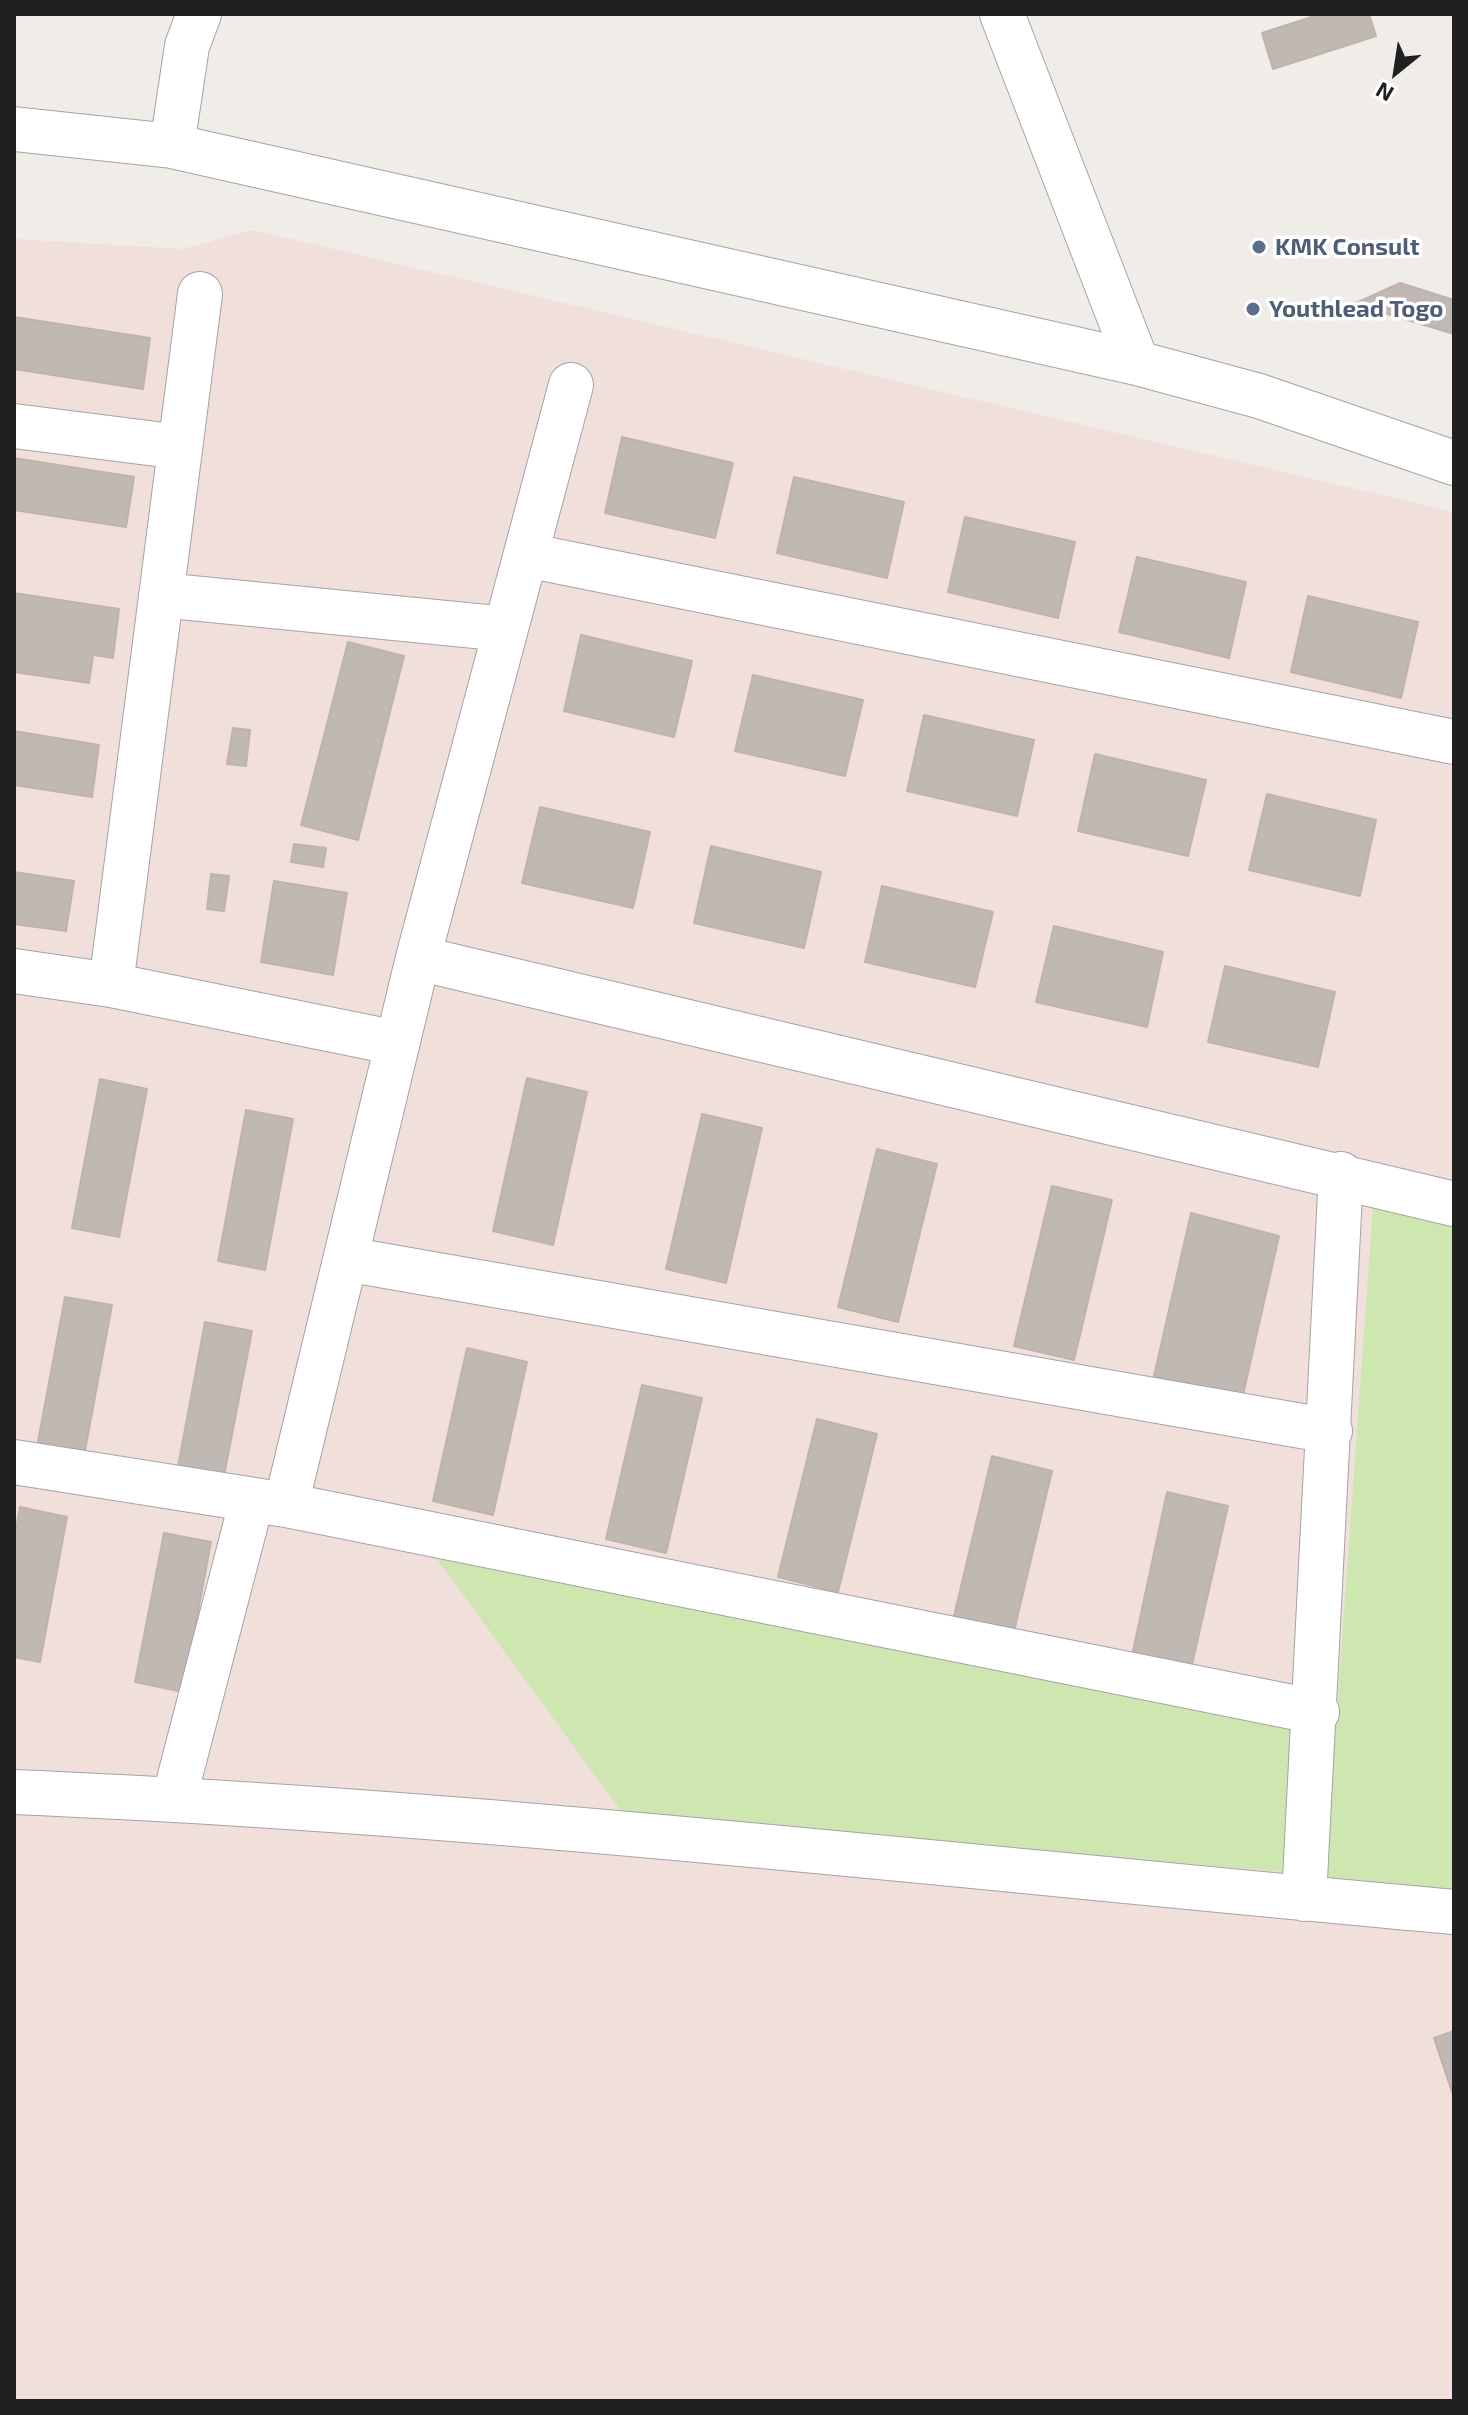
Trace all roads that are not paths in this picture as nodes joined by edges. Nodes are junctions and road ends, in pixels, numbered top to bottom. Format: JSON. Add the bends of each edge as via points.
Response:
{"nodes":[{"id":1,"x":199,"y":14,"type":"edge"},
{"id":2,"x":1002,"y":14,"type":"edge"},
{"id":3,"x":14,"y":129,"type":"edge"},
{"id":4,"x":172,"y":146,"type":"junction"},
{"id":5,"x":200,"y":294,"type":"dead end"},
{"id":6,"x":1137,"y":363,"type":"junction"},
{"id":7,"x":571,"y":385,"type":"dead end"},
{"id":8,"x":14,"y":426,"type":"edge"},
{"id":9,"x":180,"y":447,"type":"junction"},
{"id":10,"x":1454,"y":463,"type":"edge"},
{"id":11,"x":526,"y":555,"type":"junction"},
{"id":12,"x":161,"y":595,"type":"junction"},
{"id":13,"x":506,"y":629,"type":"junction"},
{"id":14,"x":1454,"y":742,"type":"edge"},
{"id":15,"x":418,"y":958,"type":"junction"},
{"id":16,"x":14,"y":971,"type":"edge"},
{"id":17,"x":111,"y":985,"type":"junction"},
{"id":18,"x":397,"y":1043,"type":"junction"},
{"id":19,"x":1341,"y":1174,"type":"junction"},
{"id":20,"x":1454,"y":1204,"type":"edge"},
{"id":21,"x":346,"y":1259,"type":"junction"},
{"id":22,"x":1330,"y":1431,"type":"junction"},
{"id":23,"x":14,"y":1462,"type":"edge"},
{"id":24,"x":269,"y":1502,"type":"junction"},
{"id":25,"x":1317,"y":1712,"type":"junction"},
{"id":26,"x":14,"y":1792,"type":"edge"},
{"id":27,"x":174,"y":1799,"type":"junction"},
{"id":28,"x":1304,"y":1899,"type":"junction"},
{"id":29,"x":1454,"y":1912,"type":"edge"}],
"edges":[{"from":1,"to":4,"type":"street","via":[[187,46]]},
{"from":2,"to":6,"type":"street"},
{"from":3,"to":4,"type":"street"},
{"from":4,"to":6,"type":"street"},
{"from":5,"to":9,"type":"street"},
{"from":6,"to":10,"type":"street","via":[[1259,396]]},
{"from":7,"to":11,"type":"street"},
{"from":8,"to":9,"type":"street"},
{"from":9,"to":12,"type":"street"},
{"from":11,"to":13,"type":"street"},
{"from":11,"to":14,"type":"street"},
{"from":12,"to":13,"type":"street"},
{"from":12,"to":17,"type":"street"},
{"from":13,"to":15,"type":"street"},
{"from":15,"to":18,"type":"street"},
{"from":15,"to":19,"type":"street"},
{"from":16,"to":17,"type":"street"},
{"from":17,"to":18,"type":"street"},
{"from":18,"to":21,"type":"street"},
{"from":19,"to":20,"type":"street"},
{"from":19,"to":22,"type":"street"},
{"from":21,"to":22,"type":"street"},
{"from":21,"to":24,"type":"street"},
{"from":22,"to":25,"type":"street"},
{"from":23,"to":24,"type":"street"},
{"from":24,"to":25,"type":"street"},
{"from":24,"to":27,"type":"street"},
{"from":25,"to":28,"type":"street"},
{"from":26,"to":27,"type":"street"},
{"from":27,"to":28,"type":"street"},
{"from":28,"to":29,"type":"street"}]}
